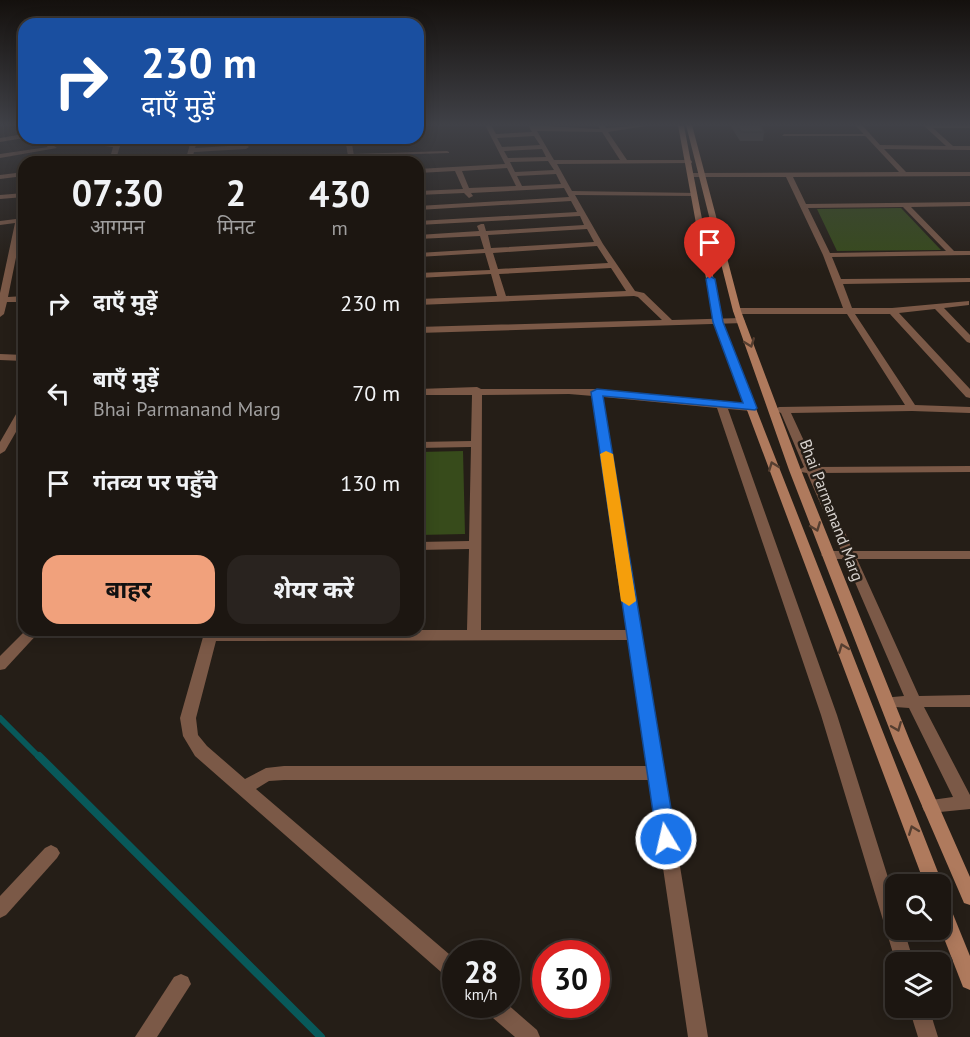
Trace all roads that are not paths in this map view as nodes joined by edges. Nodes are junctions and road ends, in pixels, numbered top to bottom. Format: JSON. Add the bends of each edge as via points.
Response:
{"nodes":[{"id":1,"x":460,"y":173,"type":"edge"},
{"id":2,"x":527,"y":173,"type":"edge"},
{"id":3,"x":559,"y":173,"type":"edge"},
{"id":4,"x":697,"y":173,"type":"edge"},
{"id":5,"x":513,"y":174,"type":"joint"},
{"id":6,"x":904,"y":174,"type":"joint"},
{"id":7,"x":970,"y":174,"type":"edge"},
{"id":8,"x":18,"y":175,"type":"edge"},
{"id":9,"x":789,"y":175,"type":"junction"},
{"id":10,"x":698,"y":176,"type":"junction"},
{"id":11,"x":0,"y":177,"type":"edge"},
{"id":12,"x":566,"y":186,"type":"junction"},
{"id":13,"x":520,"y":188,"type":"junction"},
{"id":14,"x":466,"y":190,"type":"junction"},
{"id":15,"x":424,"y":193,"type":"edge"},
{"id":16,"x":695,"y":194,"type":"junction"},
{"id":17,"x":18,"y":196,"type":"edge"},
{"id":18,"x":572,"y":196,"type":"junction"},
{"id":19,"x":0,"y":197,"type":"edge"},
{"id":20,"x":959,"y":204,"type":"junction"},
{"id":21,"x":970,"y":204,"type":"edge"},
{"id":22,"x":472,"y":205,"type":"junction"},
{"id":23,"x":905,"y":205,"type":"junction"},
{"id":24,"x":804,"y":206,"type":"junction"},
{"id":25,"x":424,"y":208,"type":"edge"},
{"id":26,"x":582,"y":214,"type":"junction"},
{"id":27,"x":970,"y":214,"type":"edge"},
{"id":28,"x":18,"y":220,"type":"edge"},
{"id":29,"x":478,"y":220,"type":"junction"},
{"id":30,"x":0,"y":223,"type":"edge"},
{"id":31,"x":424,"y":223,"type":"edge"},
{"id":32,"x":590,"y":228,"type":"junction"},
{"id":33,"x":18,"y":231,"type":"edge"},
{"id":34,"x":483,"y":233,"type":"junction"},
{"id":35,"x":424,"y":237,"type":"edge"},
{"id":36,"x":599,"y":244,"type":"junction"},
{"id":37,"x":489,"y":250,"type":"junction"},
{"id":38,"x":952,"y":253,"type":"junction"},
{"id":39,"x":970,"y":253,"type":"edge"},
{"id":40,"x":18,"y":255,"type":"edge"},
{"id":41,"x":424,"y":255,"type":"edge"},
{"id":42,"x":827,"y":255,"type":"junction"},
{"id":43,"x":11,"y":256,"type":"junction"},
{"id":44,"x":0,"y":257,"type":"edge"},
{"id":45,"x":613,"y":265,"type":"junction"},
{"id":46,"x":495,"y":271,"type":"junction"},
{"id":47,"x":424,"y":276,"type":"edge"},
{"id":48,"x":970,"y":280,"type":"edge"},
{"id":49,"x":837,"y":282,"type":"junction"},
{"id":50,"x":632,"y":293,"type":"junction"},
{"id":51,"x":502,"y":298,"type":"junction"},
{"id":52,"x":18,"y":299,"type":"edge"},
{"id":53,"x":4,"y":300,"type":"junction"},
{"id":54,"x":424,"y":302,"type":"edge"},
{"id":55,"x":966,"y":303,"type":"dead end"},
{"id":56,"x":937,"y":306,"type":"junction"},
{"id":57,"x":848,"y":309,"type":"junction"},
{"id":58,"x":892,"y":311,"type":"junction"},
{"id":59,"x":0,"y":314,"type":"edge"},
{"id":60,"x":739,"y":316,"type":"junction"},
{"id":61,"x":718,"y":322,"type":"junction"},
{"id":62,"x":670,"y":323,"type":"junction"},
{"id":63,"x":424,"y":330,"type":"edge"},
{"id":64,"x":970,"y":340,"type":"edge"},
{"id":65,"x":0,"y":357,"type":"edge"},
{"id":66,"x":18,"y":358,"type":"edge"},
{"id":67,"x":477,"y":390,"type":"junction"},
{"id":68,"x":424,"y":392,"type":"edge"},
{"id":69,"x":597,"y":392,"type":"junction"},
{"id":70,"x":970,"y":395,"type":"edge"},
{"id":71,"x":721,"y":405,"type":"junction"},
{"id":72,"x":751,"y":408,"type":"junction"},
{"id":73,"x":912,"y":408,"type":"junction"},
{"id":74,"x":780,"y":410,"type":"junction"},
{"id":75,"x":970,"y":410,"type":"edge"},
{"id":76,"x":18,"y":420,"type":"edge"},
{"id":77,"x":476,"y":444,"type":"junction"},
{"id":78,"x":424,"y":445,"type":"edge"},
{"id":79,"x":0,"y":451,"type":"edge"},
{"id":80,"x":970,"y":469,"type":"edge"},
{"id":81,"x":795,"y":470,"type":"junction"},
{"id":82,"x":810,"y":470,"type":"junction"},
{"id":83,"x":474,"y":545,"type":"junction"},
{"id":84,"x":424,"y":546,"type":"edge"},
{"id":85,"x":827,"y":555,"type":"junction"},
{"id":86,"x":850,"y":555,"type":"junction"},
{"id":87,"x":970,"y":555,"type":"edge"},
{"id":88,"x":424,"y":635,"type":"edge"},
{"id":89,"x":474,"y":635,"type":"junction"},
{"id":90,"x":634,"y":635,"type":"junction"},
{"id":91,"x":28,"y":636,"type":"edge"},
{"id":92,"x":210,"y":636,"type":"edge"},
{"id":93,"x":0,"y":665,"type":"edge"},
{"id":94,"x":970,"y":701,"type":"edge"},
{"id":95,"x":887,"y":702,"type":"junction"},
{"id":96,"x":914,"y":702,"type":"junction"},
{"id":97,"x":656,"y":773,"type":"junction"},
{"id":98,"x":244,"y":788,"type":"junction"},
{"id":99,"x":967,"y":802,"type":"edge"},
{"id":100,"x":930,"y":806,"type":"junction"},
{"id":101,"x":51,"y":853,"type":"dead end"},
{"id":102,"x":930,"y":874,"type":"edge"},
{"id":103,"x":970,"y":897,"type":"edge"},
{"id":104,"x":0,"y":909,"type":"edge"},
{"id":105,"x":951,"y":931,"type":"edge"},
{"id":106,"x":902,"y":952,"type":"edge"},
{"id":107,"x":442,"y":960,"type":"edge"},
{"id":108,"x":970,"y":980,"type":"edge"},
{"id":109,"x":181,"y":984,"type":"dead end"},
{"id":110,"x":508,"y":1018,"type":"edge"},
{"id":111,"x":922,"y":1018,"type":"edge"},
{"id":112,"x":145,"y":1037,"type":"edge"},
{"id":113,"x":530,"y":1037,"type":"edge"},
{"id":114,"x":698,"y":1037,"type":"edge"},
{"id":115,"x":928,"y":1037,"type":"edge"}],
"edges":[{"from":1,"to":14,"type":"street"},
{"from":2,"to":5,"type":"street"},
{"from":3,"to":12,"type":"street"},
{"from":4,"to":10,"type":"street","name":"Bhai Parmanand Marg"},
{"from":5,"to":13,"type":"street"},
{"from":6,"to":7,"type":"street"},
{"from":6,"to":9,"type":"street"},
{"from":8,"to":11,"type":"street"},
{"from":9,"to":10,"type":"street"},
{"from":9,"to":24,"type":"street"},
{"from":10,"to":16,"type":"street","name":"Bhai Parmanand Marg"},
{"from":10,"to":60,"type":"street","name":"Bhai Parmanand Marg"},
{"from":12,"to":13,"type":"street"},
{"from":12,"to":18,"type":"street"},
{"from":13,"to":14,"type":"street"},
{"from":14,"to":15,"type":"street"},
{"from":14,"to":22,"type":"street"},
{"from":16,"to":18,"type":"street"},
{"from":16,"to":61,"type":"street","name":"Bhai Parmanand Marg"},
{"from":17,"to":19,"type":"street"},
{"from":18,"to":22,"type":"street"},
{"from":18,"to":26,"type":"street"},
{"from":20,"to":21,"type":"street"},
{"from":20,"to":23,"type":"street"},
{"from":20,"to":27,"type":"street"},
{"from":22,"to":25,"type":"street"},
{"from":22,"to":29,"type":"street"},
{"from":23,"to":24,"type":"street"},
{"from":23,"to":38,"type":"street"},
{"from":24,"to":42,"type":"street"},
{"from":26,"to":29,"type":"street"},
{"from":26,"to":32,"type":"street"},
{"from":28,"to":30,"type":"street"},
{"from":29,"to":31,"type":"street"},
{"from":29,"to":34,"type":"street"},
{"from":32,"to":34,"type":"street"},
{"from":32,"to":36,"type":"street"},
{"from":33,"to":43,"type":"street"},
{"from":34,"to":35,"type":"street"},
{"from":34,"to":37,"type":"street"},
{"from":36,"to":37,"type":"street"},
{"from":36,"to":45,"type":"street"},
{"from":37,"to":41,"type":"street"},
{"from":37,"to":46,"type":"street"},
{"from":38,"to":39,"type":"street"},
{"from":38,"to":42,"type":"street"},
{"from":40,"to":43,"type":"lane"},
{"from":42,"to":49,"type":"street"},
{"from":43,"to":44,"type":"street"},
{"from":43,"to":53,"type":"street"},
{"from":45,"to":46,"type":"street"},
{"from":45,"to":50,"type":"street"},
{"from":46,"to":47,"type":"street"},
{"from":46,"to":51,"type":"street"},
{"from":48,"to":49,"type":"street"},
{"from":49,"to":57,"type":"street"},
{"from":50,"to":51,"type":"street"},
{"from":50,"to":62,"type":"street","via":[[640,295]]},
{"from":51,"to":54,"type":"street"},
{"from":52,"to":53,"type":"street"},
{"from":53,"to":59,"type":"street"},
{"from":55,"to":56,"type":"street"},
{"from":56,"to":58,"type":"street"},
{"from":56,"to":64,"type":"street"},
{"from":57,"to":58,"type":"street"},
{"from":57,"to":60,"type":"street"},
{"from":57,"to":73,"type":"street"},
{"from":58,"to":70,"type":"street"},
{"from":60,"to":61,"type":"street"},
{"from":60,"to":74,"type":"street","name":"Bhai Parmanand Marg","one_way":true},
{"from":61,"to":62,"type":"street"},
{"from":61,"to":72,"type":"street","name":"Bhai Parmanand Marg"},
{"from":62,"to":63,"type":"street"},
{"from":65,"to":66,"type":"street"},
{"from":67,"to":68,"type":"street"},
{"from":67,"to":69,"type":"street"},
{"from":67,"to":77,"type":"street"},
{"from":69,"to":71,"type":"street"},
{"from":69,"to":90,"type":"street"},
{"from":71,"to":72,"type":"street"},
{"from":71,"to":106,"type":"street","via":[[829,715]]},
{"from":102,"to":72,"type":"street","name":"Bhai Parmanand Marg","one_way":true},
{"from":73,"to":74,"type":"street"},
{"from":73,"to":75,"type":"street"},
{"from":74,"to":81,"type":"street","name":"Bhai Parmanand Marg"},
{"from":74,"to":82,"type":"street"},
{"from":76,"to":79,"type":"street"},
{"from":77,"to":78,"type":"street"},
{"from":77,"to":83,"type":"street"},
{"from":80,"to":82,"type":"street"},
{"from":81,"to":82,"type":"street"},
{"from":81,"to":85,"type":"street","name":"Bhai Parmanand Marg","one_way":true},
{"from":82,"to":86,"type":"street"},
{"from":83,"to":84,"type":"street"},
{"from":83,"to":89,"type":"street"},
{"from":85,"to":86,"type":"street"},
{"from":85,"to":95,"type":"street","name":"Bhai Parmanand Marg"},
{"from":86,"to":87,"type":"street"},
{"from":86,"to":96,"type":"street"},
{"from":88,"to":89,"type":"street"},
{"from":89,"to":90,"type":"street"},
{"from":90,"to":97,"type":"street"},
{"from":91,"to":93,"type":"street"},
{"from":92,"to":98,"type":"street","via":[[188,718],[191,736],[201,751]]},
{"from":94,"to":96,"type":"street"},
{"from":95,"to":96,"type":"street"},
{"from":95,"to":100,"type":"street","name":"Bhai Parmanand Marg","one_way":true},
{"from":96,"to":99,"type":"street"},
{"from":97,"to":98,"type":"street","via":[[284,772],[266,775]]},
{"from":97,"to":114,"type":"street"},
{"from":98,"to":107,"type":"street"},
{"from":99,"to":100,"type":"street"},
{"from":100,"to":103,"type":"street","name":"Bhai Parmanand Marg"},
{"from":101,"to":104,"type":"street"},
{"from":105,"to":108,"type":"street"},
{"from":109,"to":112,"type":"street"},
{"from":110,"to":113,"type":"street"},
{"from":111,"to":115,"type":"street"}]}
